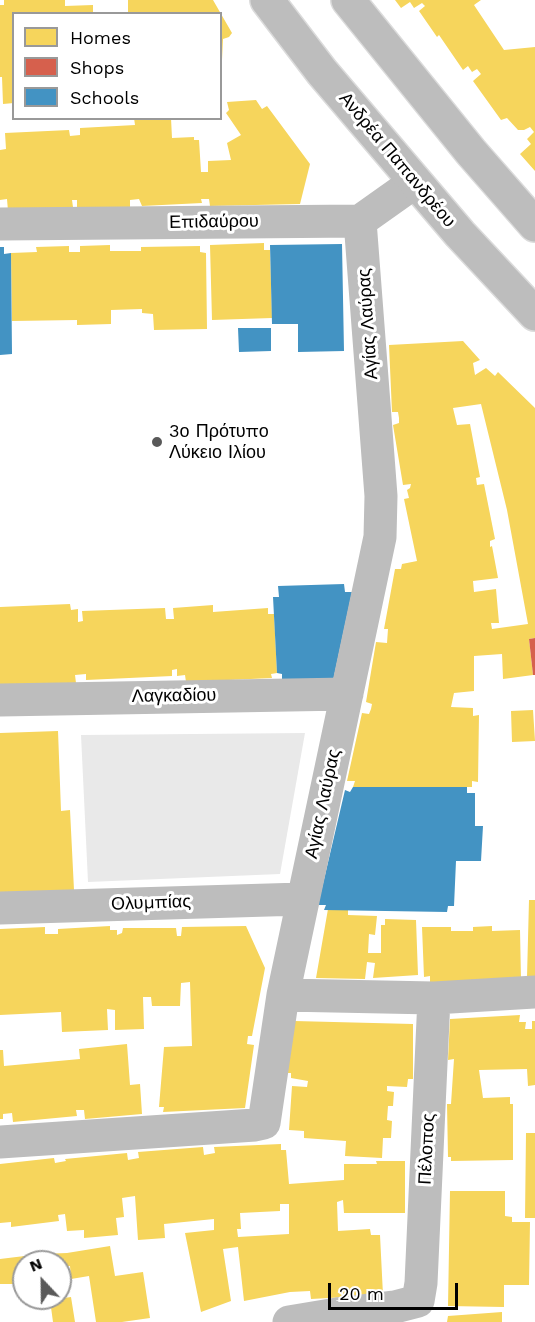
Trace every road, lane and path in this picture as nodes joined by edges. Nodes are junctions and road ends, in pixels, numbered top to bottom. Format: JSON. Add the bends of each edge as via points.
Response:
{"nodes":[{"id":1,"x":267,"y":0,"type":"edge"},
{"id":2,"x":348,"y":0,"type":"edge"},
{"id":3,"x":415,"y":182,"type":"junction"},
{"id":4,"x":360,"y":221,"type":"junction"},
{"id":5,"x":0,"y":224,"type":"edge"},
{"id":6,"x":535,"y":225,"type":"edge"},
{"id":7,"x":535,"y":314,"type":"edge"},
{"id":8,"x":347,"y":694,"type":"junction"},
{"id":9,"x":0,"y":700,"type":"edge"},
{"id":10,"x":302,"y":899,"type":"junction"},
{"id":11,"x":0,"y":908,"type":"edge"},
{"id":12,"x":535,"y":992,"type":"edge"},
{"id":13,"x":283,"y":995,"type":"junction"},
{"id":14,"x":434,"y":998,"type":"junction"},
{"id":15,"x":0,"y":1142,"type":"edge"},
{"id":16,"x":337,"y":1318,"type":"edge"},
{"id":17,"x":289,"y":1322,"type":"edge"}],
"edges":[{"from":1,"to":3,"type":"street","name":"Ανδρέα Παπανδρέου"},
{"from":2,"to":6,"type":"street"},
{"from":3,"to":4,"type":"street"},
{"from":3,"to":7,"type":"street","name":"Ανδρέα Παπανδρέου"},
{"from":4,"to":5,"type":"street","name":"Επιδαύρου"},
{"from":4,"to":8,"type":"street","name":"Αγίας Λαύρας","via":[[381,496],[380,537]]},
{"from":8,"to":9,"type":"street","name":"Λαγκαδίου"},
{"from":8,"to":10,"type":"street","name":"Αγίας Λαύρας"},
{"from":10,"to":11,"type":"street","name":"Ολυμπίας"},
{"from":10,"to":13,"type":"street","name":"Αγίας Λαύρας"},
{"from":12,"to":14,"type":"street"},
{"from":13,"to":14,"type":"street"},
{"from":13,"to":15,"type":"street","name":"Αγίας Λαύρας","via":[[264,1123]]},
{"from":14,"to":16,"type":"street","name":"Πέλοπος","via":[[418,1301]]},
{"from":16,"to":17,"type":"street"}]}
